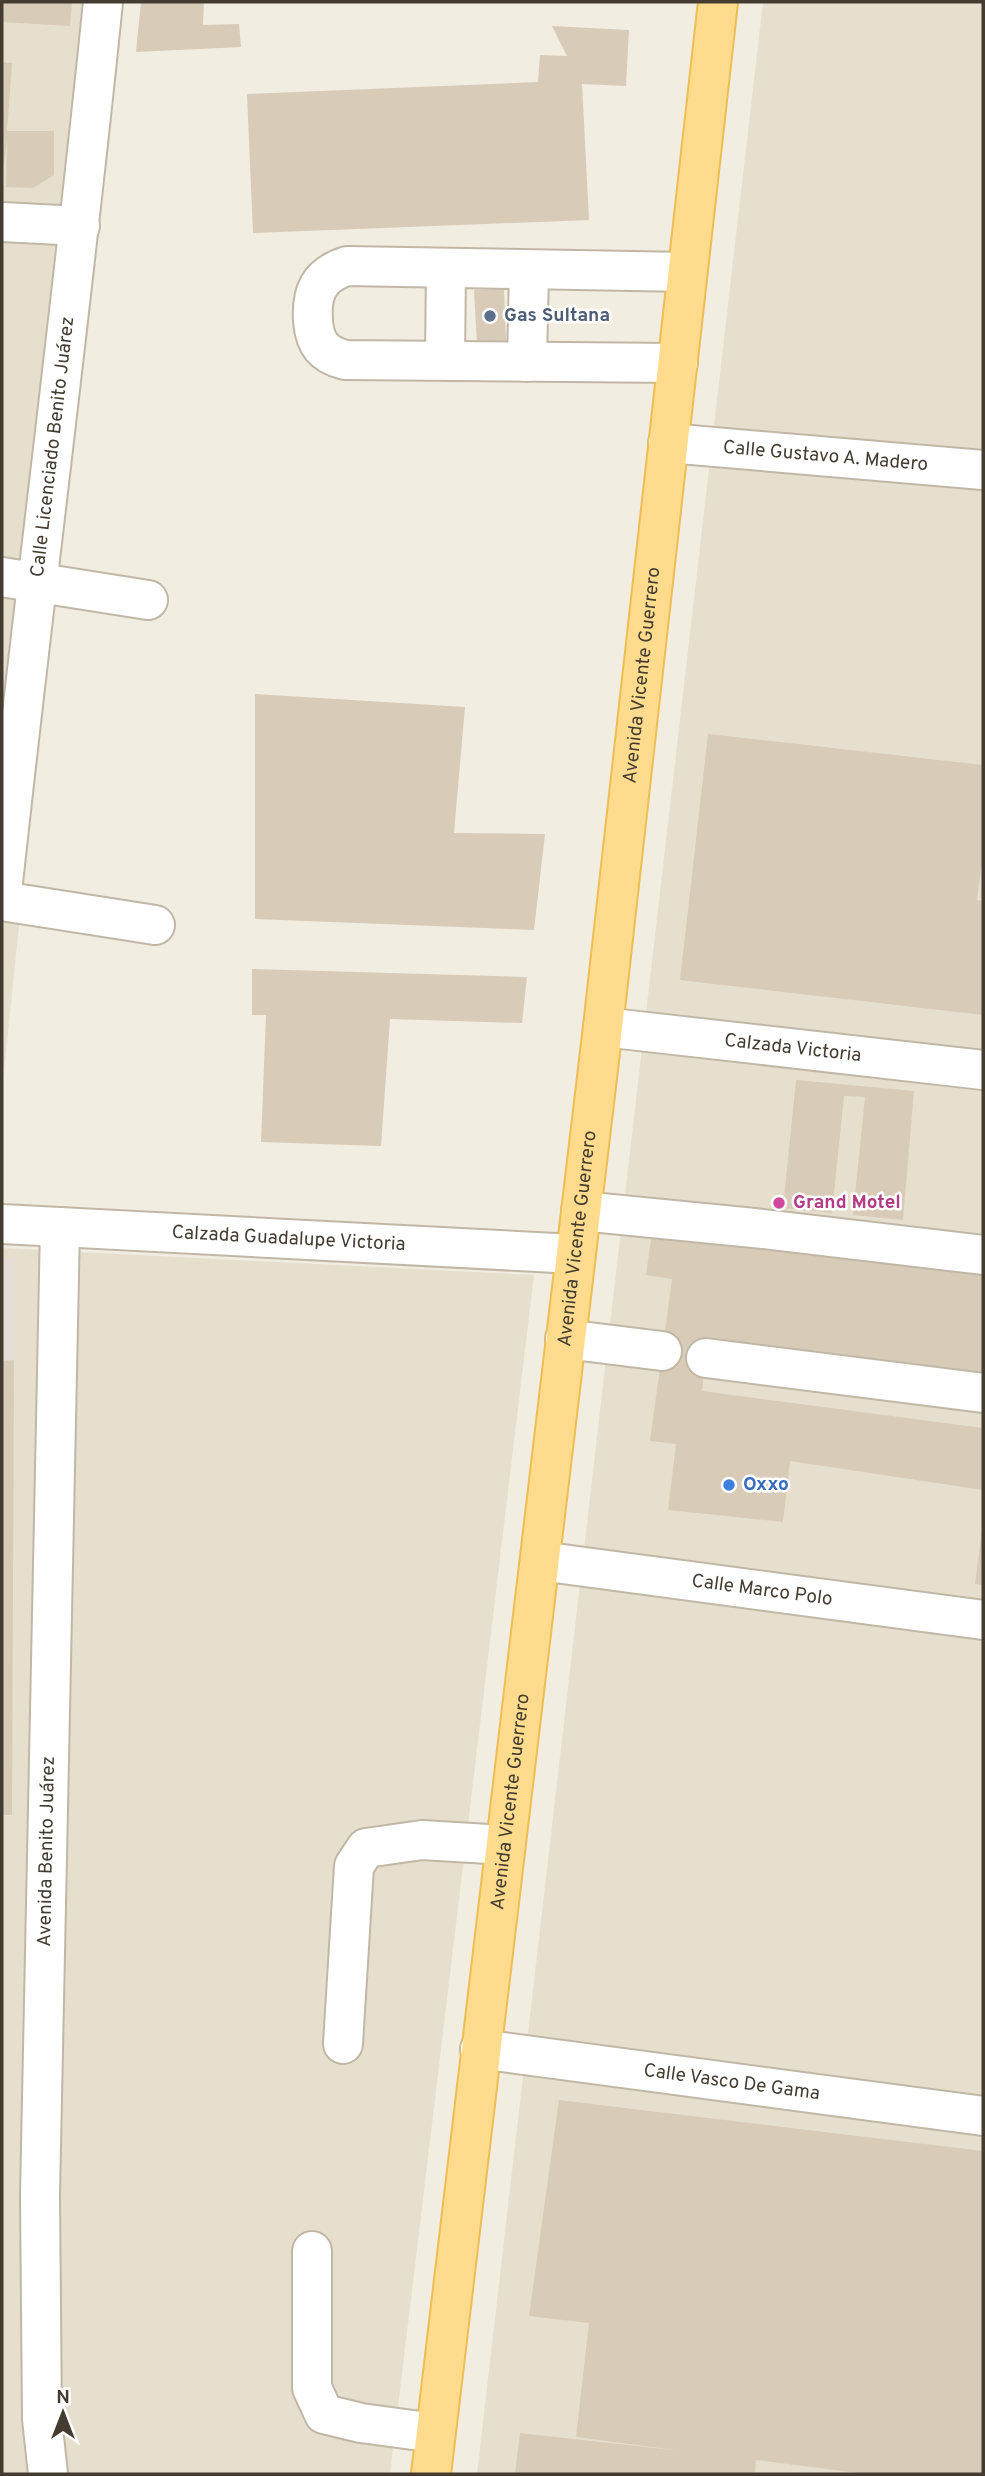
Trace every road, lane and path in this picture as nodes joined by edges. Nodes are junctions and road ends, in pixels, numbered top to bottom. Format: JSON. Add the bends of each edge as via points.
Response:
{"nodes":[{"id":1,"x":103,"y":2,"type":"edge"},
{"id":2,"x":719,"y":2,"type":"edge"},
{"id":3,"x":2,"y":222,"type":"edge"},
{"id":4,"x":80,"y":226,"type":"junction"},
{"id":5,"x":446,"y":268,"type":"junction"},
{"id":6,"x":529,"y":270,"type":"junction"},
{"id":7,"x":687,"y":272,"type":"junction"},
{"id":8,"x":445,"y":360,"type":"junction"},
{"id":9,"x":527,"y":362,"type":"junction"},
{"id":10,"x":678,"y":363,"type":"junction"},
{"id":11,"x":668,"y":443,"type":"junction"},
{"id":12,"x":983,"y":470,"type":"edge"},
{"id":13,"x":19,"y":579,"type":"edge"},
{"id":14,"x":148,"y":600,"type":"dead end"},
{"id":15,"x":2,"y":892,"type":"edge"},
{"id":16,"x":2,"y":901,"type":"edge"},
{"id":17,"x":155,"y":925,"type":"dead end"},
{"id":18,"x":603,"y":1027,"type":"junction"},
{"id":19,"x":983,"y":1070,"type":"edge"},
{"id":20,"x":581,"y":1211,"type":"junction"},
{"id":21,"x":2,"y":1224,"type":"edge"},
{"id":22,"x":60,"y":1227,"type":"junction"},
{"id":23,"x":575,"y":1254,"type":"junction"},
{"id":24,"x":983,"y":1255,"type":"edge"},
{"id":25,"x":565,"y":1339,"type":"junction"},
{"id":26,"x":662,"y":1351,"type":"dead end"},
{"id":27,"x":706,"y":1358,"type":"dead end"},
{"id":28,"x":983,"y":1394,"type":"edge"},
{"id":29,"x":540,"y":1562,"type":"junction"},
{"id":30,"x":983,"y":1620,"type":"edge"},
{"id":31,"x":505,"y":1845,"type":"junction"},
{"id":32,"x":343,"y":2044,"type":"dead end"},
{"id":33,"x":480,"y":2049,"type":"junction"},
{"id":34,"x":983,"y":2116,"type":"edge"},
{"id":35,"x":312,"y":2251,"type":"dead end"},
{"id":36,"x":435,"y":2433,"type":"junction"},
{"id":37,"x":48,"y":2474,"type":"edge"},
{"id":38,"x":430,"y":2474,"type":"edge"}],
"edges":[{"from":1,"to":4,"type":"street","name":"Calle Licenciado Benito Juárez"},
{"from":2,"to":7,"type":"main road","name":"Avenida Vicente Guerrero"},
{"from":3,"to":4,"type":"street"},
{"from":4,"to":13,"type":"street","name":"Calle Licenciado Benito Juárez"},
{"from":5,"to":6,"type":"street"},
{"from":5,"to":8,"type":"street"},
{"from":5,"to":8,"type":"street","via":[[347,265],[325,277],[312,305],[317,343],[332,356],[345,360]]},
{"from":6,"to":7,"type":"street"},
{"from":6,"to":9,"type":"street"},
{"from":7,"to":10,"type":"main road","name":"Avenida Vicente Guerrero"},
{"from":8,"to":9,"type":"street"},
{"from":9,"to":10,"type":"street"},
{"from":10,"to":11,"type":"main road","name":"Avenida Vicente Guerrero"},
{"from":11,"to":12,"type":"street","name":"Calle Gustavo A. Madero"},
{"from":11,"to":18,"type":"main road","name":"Avenida Vicente Guerrero"},
{"from":13,"to":14,"type":"street"},
{"from":13,"to":15,"type":"street","name":"Calle Licenciado Benito Juárez"},
{"from":16,"to":17,"type":"street"},
{"from":18,"to":19,"type":"street","name":"Calzada Victoria"},
{"from":18,"to":20,"type":"main road","name":"Avenida Vicente Guerrero"},
{"from":20,"to":23,"type":"main road","name":"Avenida Vicente Guerrero"},
{"from":20,"to":24,"type":"street"},
{"from":21,"to":22,"type":"street","name":"Calzada Guadalupe Victoria"},
{"from":22,"to":23,"type":"street","name":"Calzada Guadalupe Victoria"},
{"from":22,"to":37,"type":"street","name":"Avenida Benito Juárez","via":[[40,2195],[42,2419]]},
{"from":23,"to":25,"type":"main road","name":"Avenida Vicente Guerrero"},
{"from":25,"to":26,"type":"street"},
{"from":25,"to":29,"type":"main road","name":"Avenida Vicente Guerrero"},
{"from":27,"to":28,"type":"street"},
{"from":29,"to":30,"type":"street","name":"Calle Marco Polo"},
{"from":29,"to":31,"type":"main road","name":"Avenida Vicente Guerrero"},
{"from":31,"to":32,"type":"street","via":[[422,1840],[366,1848],[354,1866]]},
{"from":31,"to":33,"type":"main road","name":"Avenida Vicente Guerrero"},
{"from":33,"to":34,"type":"street","name":"Calle Vasco De Gama"},
{"from":33,"to":36,"type":"main road","name":"Avenida Vicente Guerrero"},
{"from":35,"to":36,"type":"street","via":[[312,2388],[324,2414]]},
{"from":36,"to":38,"type":"main road","name":"Avenida Vicente Guerrero"}]}
